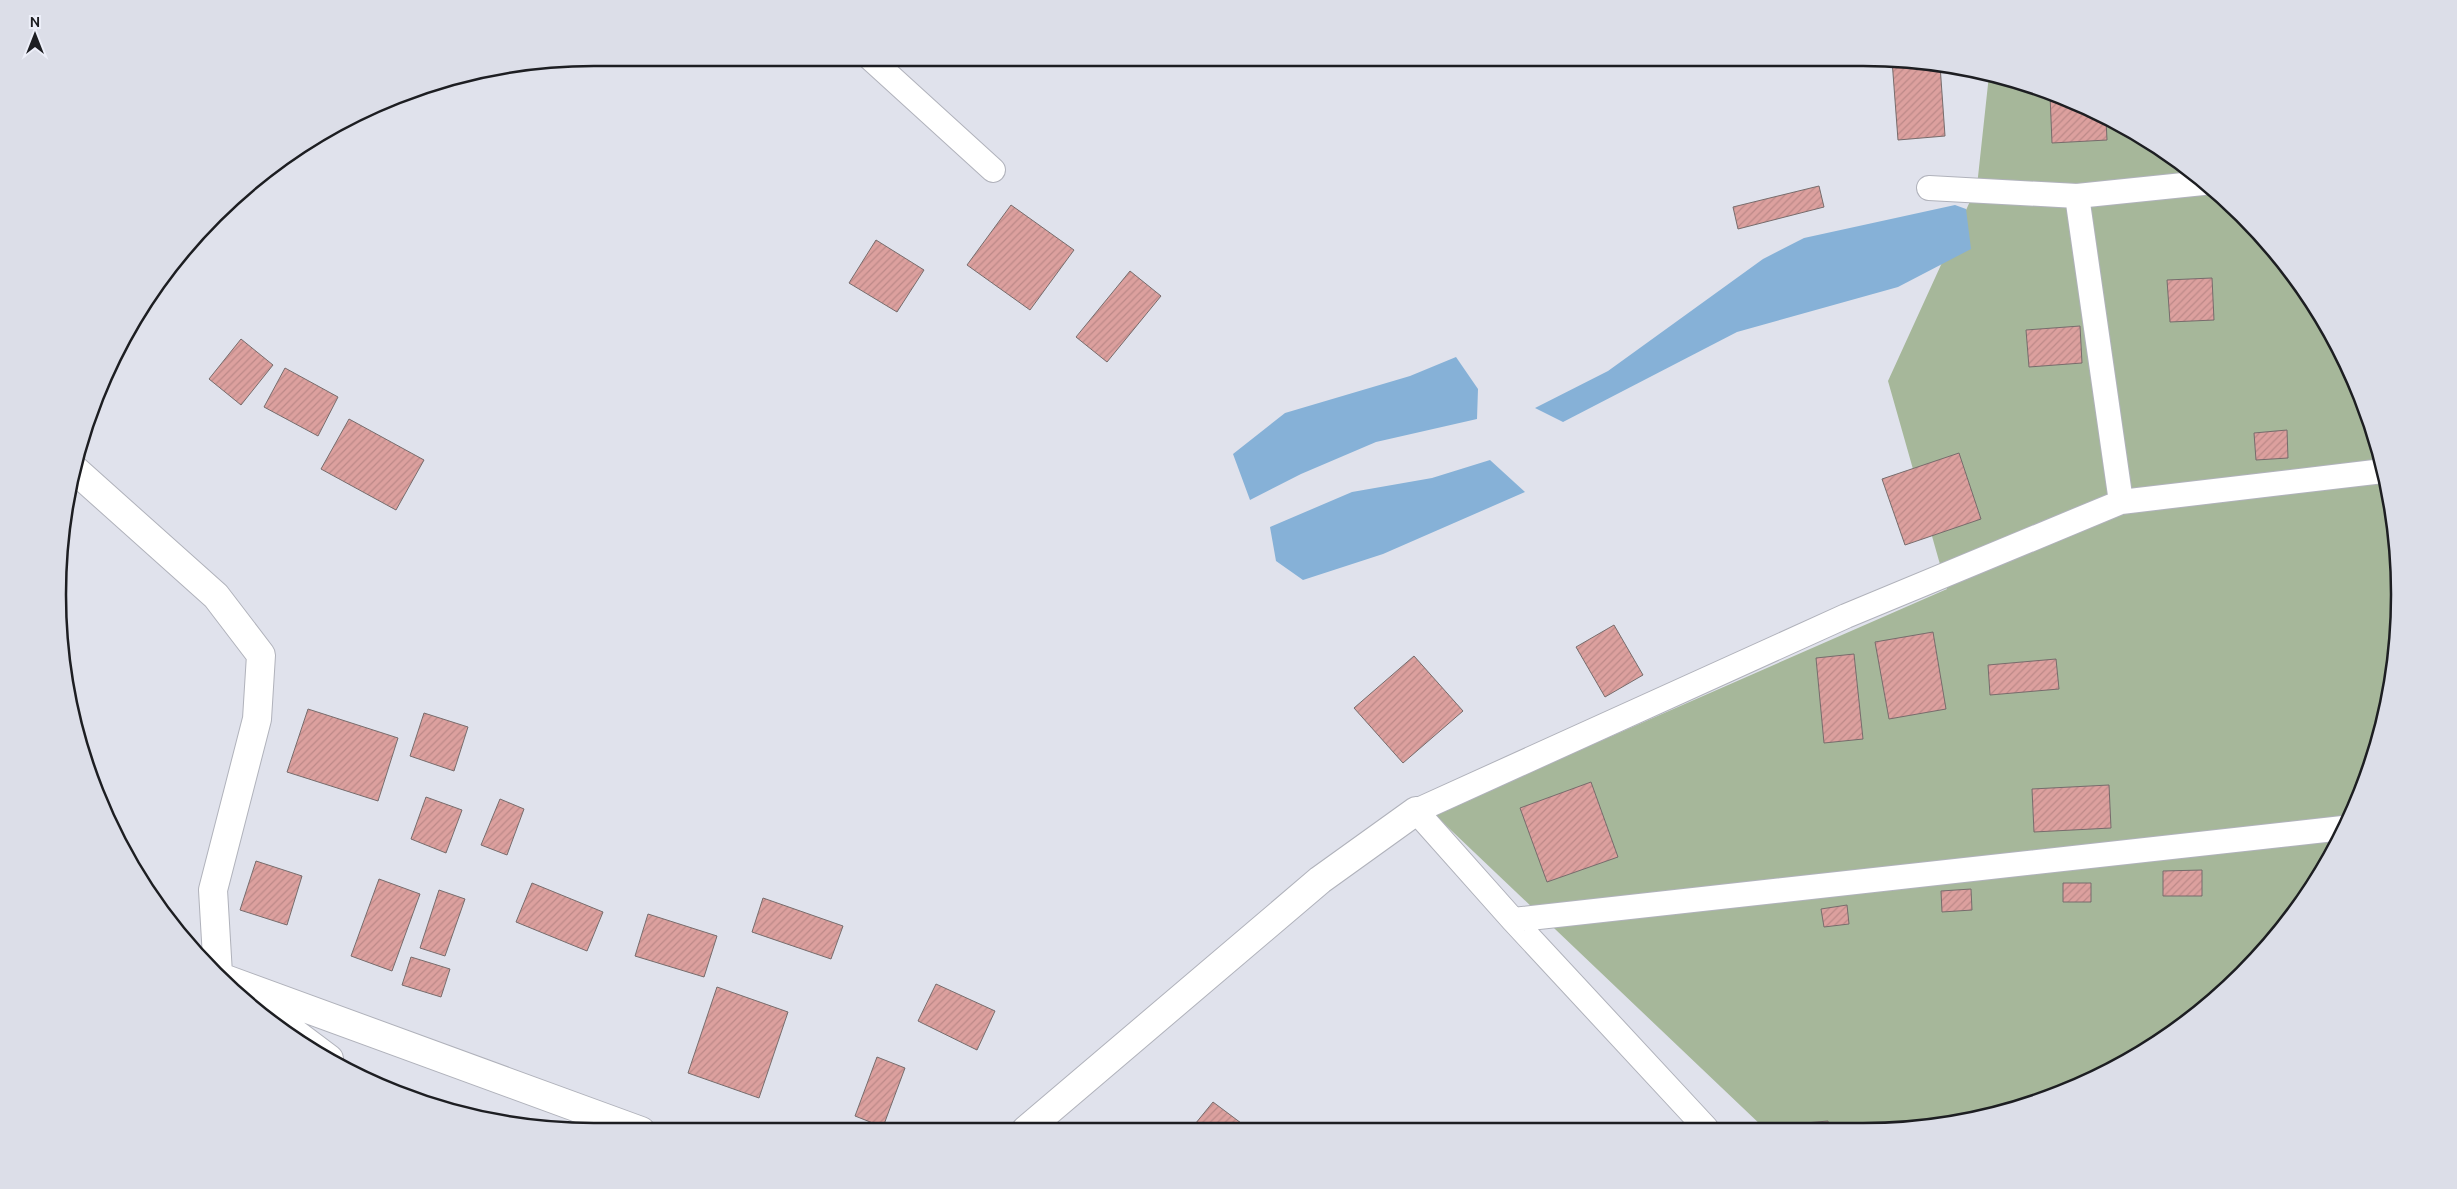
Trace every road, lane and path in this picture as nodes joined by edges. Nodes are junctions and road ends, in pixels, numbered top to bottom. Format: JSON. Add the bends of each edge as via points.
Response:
{"nodes":[{"id":1,"x":879,"y":66,"type":"edge"},
{"id":2,"x":993,"y":170,"type":"dead end"},
{"id":3,"x":2195,"y":184,"type":"edge"},
{"id":4,"x":1929,"y":188,"type":"dead end"},
{"id":5,"x":2077,"y":196,"type":"junction"},
{"id":6,"x":2376,"y":472,"type":"edge"},
{"id":7,"x":80,"y":474,"type":"edge"},
{"id":8,"x":2121,"y":502,"type":"junction"},
{"id":9,"x":1416,"y":811,"type":"junction"},
{"id":10,"x":2336,"y":829,"type":"edge"},
{"id":11,"x":1513,"y":920,"type":"junction"},
{"id":12,"x":219,"y":966,"type":"edge"},
{"id":13,"x":237,"y":983,"type":"edge"},
{"id":14,"x":619,"y":1123,"type":"edge"},
{"id":15,"x":1034,"y":1123,"type":"edge"},
{"id":16,"x":1701,"y":1123,"type":"edge"}],
"edges":[{"from":1,"to":2,"type":"lane"},
{"from":3,"to":5,"type":"lane"},
{"from":4,"to":5,"type":"lane"},
{"from":5,"to":8,"type":"lane"},
{"from":6,"to":8,"type":"lane"},
{"from":7,"to":12,"type":"street","via":[[216,596],[260,655],[257,719],[212,890]]},
{"from":8,"to":9,"type":"lane","via":[[1846,616]]},
{"from":9,"to":11,"type":"lane"},
{"from":9,"to":15,"type":"street","via":[[1320,880]]},
{"from":10,"to":11,"type":"lane"},
{"from":11,"to":16,"type":"lane"},
{"from":13,"to":14,"type":"street"}]}
